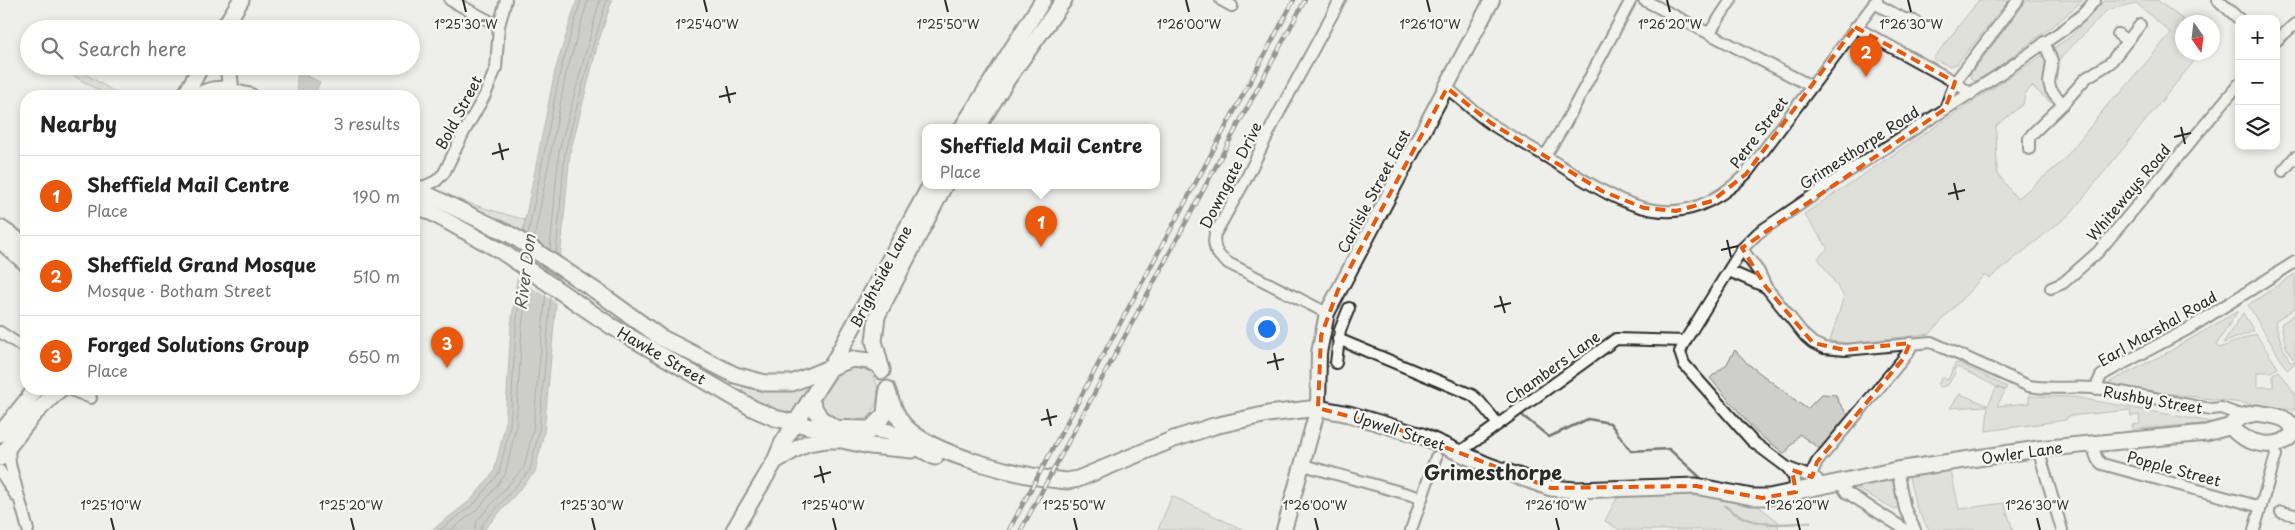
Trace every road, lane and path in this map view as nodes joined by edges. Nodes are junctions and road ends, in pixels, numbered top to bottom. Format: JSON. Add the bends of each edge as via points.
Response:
{"nodes":[{"id":1,"x":450,"y":0,"type":"edge"},
{"id":2,"x":506,"y":0,"type":"edge"},
{"id":3,"x":1043,"y":0,"type":"edge"},
{"id":4,"x":1064,"y":0,"type":"edge"},
{"id":5,"x":1221,"y":0,"type":"edge"},
{"id":6,"x":1340,"y":0,"type":"edge"},
{"id":7,"x":1492,"y":0,"type":"edge"},
{"id":8,"x":1631,"y":0,"type":"edge"},
{"id":9,"x":1644,"y":0,"type":"edge"},
{"id":10,"x":1731,"y":0,"type":"edge"},
{"id":11,"x":2018,"y":0,"type":"edge"},
{"id":12,"x":2094,"y":0,"type":"edge"},
{"id":13,"x":2218,"y":0,"type":"edge"},
{"id":14,"x":1876,"y":1,"type":"edge"},
{"id":15,"x":238,"y":4,"type":"edge"},
{"id":16,"x":1232,"y":6,"type":"dead end"},
{"id":17,"x":2235,"y":15,"type":"edge"},
{"id":18,"x":228,"y":20,"type":"edge"},
{"id":19,"x":232,"y":20,"type":"edge"},
{"id":20,"x":1915,"y":21,"type":"dead end"},
{"id":21,"x":2295,"y":24,"type":"edge"},
{"id":22,"x":2140,"y":25,"type":"dead end"},
{"id":23,"x":499,"y":26,"type":"junction"},
{"id":24,"x":1855,"y":27,"type":"junction"},
{"id":25,"x":1710,"y":32,"type":"junction"},
{"id":26,"x":2118,"y":34,"type":"dead end"},
{"id":27,"x":2280,"y":37,"type":"edge"},
{"id":28,"x":2127,"y":41,"type":"junction"},
{"id":29,"x":2044,"y":42,"type":"junction"},
{"id":30,"x":196,"y":75,"type":"edge"},
{"id":31,"x":229,"y":75,"type":"edge"},
{"id":32,"x":1955,"y":82,"type":"junction"},
{"id":33,"x":1811,"y":86,"type":"junction"},
{"id":34,"x":1447,"y":88,"type":"junction"},
{"id":35,"x":2235,"y":89,"type":"edge"},
{"id":36,"x":188,"y":90,"type":"edge"},
{"id":37,"x":232,"y":90,"type":"edge"},
{"id":38,"x":1971,"y":94,"type":"junction"},
{"id":39,"x":2063,"y":104,"type":"junction"},
{"id":40,"x":1945,"y":109,"type":"junction"},
{"id":41,"x":965,"y":124,"type":"edge"},
{"id":42,"x":979,"y":124,"type":"edge"},
{"id":43,"x":2029,"y":149,"type":"dead end"},
{"id":44,"x":1545,"y":156,"type":"junction"},
{"id":45,"x":2295,"y":157,"type":"edge"},
{"id":46,"x":2283,"y":171,"type":"dead end"},
{"id":47,"x":420,"y":187,"type":"edge"},
{"id":48,"x":928,"y":189,"type":"edge"},
{"id":49,"x":942,"y":189,"type":"edge"},
{"id":50,"x":420,"y":191,"type":"edge"},
{"id":51,"x":420,"y":206,"type":"edge"},
{"id":52,"x":0,"y":228,"type":"edge"},
{"id":53,"x":0,"y":236,"type":"edge"},
{"id":54,"x":20,"y":241,"type":"edge"},
{"id":55,"x":1742,"y":249,"type":"junction"},
{"id":56,"x":20,"y":258,"type":"edge"},
{"id":57,"x":2295,"y":262,"type":"edge"},
{"id":58,"x":1730,"y":271,"type":"junction"},
{"id":59,"x":1766,"y":287,"type":"junction"},
{"id":60,"x":2051,"y":288,"type":"dead end"},
{"id":61,"x":1349,"y":308,"type":"dead end"},
{"id":62,"x":1327,"y":313,"type":"junction"},
{"id":63,"x":0,"y":332,"type":"edge"},
{"id":64,"x":1338,"y":339,"type":"junction"},
{"id":65,"x":1685,"y":341,"type":"junction"},
{"id":66,"x":1910,"y":343,"type":"junction"},
{"id":67,"x":20,"y":345,"type":"edge"},
{"id":68,"x":1336,"y":363,"type":"dead end"},
{"id":69,"x":831,"y":367,"type":"junction"},
{"id":70,"x":882,"y":370,"type":"junction"},
{"id":71,"x":2095,"y":388,"type":"junction"},
{"id":72,"x":887,"y":390,"type":"junction"},
{"id":73,"x":32,"y":395,"type":"edge"},
{"id":74,"x":60,"y":395,"type":"edge"},
{"id":75,"x":83,"y":395,"type":"edge"},
{"id":76,"x":91,"y":398,"type":"dead end"},
{"id":77,"x":810,"y":400,"type":"junction"},
{"id":78,"x":1318,"y":408,"type":"junction"},
{"id":79,"x":2236,"y":422,"type":"junction"},
{"id":80,"x":795,"y":423,"type":"junction"},
{"id":81,"x":1498,"y":424,"type":"junction"},
{"id":82,"x":872,"y":430,"type":"junction"},
{"id":83,"x":2206,"y":433,"type":"junction"},
{"id":84,"x":841,"y":435,"type":"junction"},
{"id":85,"x":2289,"y":435,"type":"edge"},
{"id":86,"x":2244,"y":438,"type":"junction"},
{"id":87,"x":5,"y":440,"type":"edge"},
{"id":88,"x":2092,"y":442,"type":"junction"},
{"id":89,"x":2038,"y":449,"type":"junction"},
{"id":90,"x":1460,"y":452,"type":"junction"},
{"id":91,"x":928,"y":455,"type":"junction"},
{"id":92,"x":1436,"y":456,"type":"dead end"},
{"id":93,"x":0,"y":458,"type":"edge"},
{"id":94,"x":775,"y":462,"type":"junction"},
{"id":95,"x":1303,"y":465,"type":"junction"},
{"id":96,"x":991,"y":466,"type":"junction"},
{"id":97,"x":1788,"y":468,"type":"junction"},
{"id":98,"x":1897,"y":470,"type":"junction"},
{"id":99,"x":0,"y":471,"type":"edge"},
{"id":100,"x":1817,"y":482,"type":"junction"},
{"id":101,"x":1840,"y":482,"type":"junction"},
{"id":102,"x":0,"y":486,"type":"edge"},
{"id":103,"x":12,"y":490,"type":"junction"},
{"id":104,"x":1796,"y":492,"type":"junction"},
{"id":105,"x":1422,"y":498,"type":"junction"},
{"id":106,"x":20,"y":501,"type":"junction"},
{"id":107,"x":2261,"y":507,"type":"junction"},
{"id":108,"x":1905,"y":509,"type":"junction"},
{"id":109,"x":2281,"y":512,"type":"dead end"},
{"id":110,"x":2295,"y":515,"type":"edge"},
{"id":111,"x":1894,"y":522,"type":"junction"},
{"id":112,"x":28,"y":530,"type":"edge"},
{"id":113,"x":734,"y":530,"type":"edge"},
{"id":114,"x":1284,"y":530,"type":"edge"},
{"id":115,"x":1411,"y":530,"type":"edge"},
{"id":116,"x":1906,"y":530,"type":"edge"},
{"id":117,"x":1915,"y":530,"type":"edge"},
{"id":118,"x":2062,"y":530,"type":"edge"},
{"id":119,"x":2254,"y":530,"type":"edge"}],
"edges":[{"from":1,"to":23,"type":"street"},
{"from":2,"to":23,"type":"street","name":"Bold Street"},
{"from":3,"to":41,"type":"main road"},
{"from":4,"to":42,"type":"main road"},
{"from":5,"to":16,"type":"street"},
{"from":6,"to":62,"type":"street","name":"Downgate Drive","via":[[1214,240],[1220,258]]},
{"from":7,"to":34,"type":"main road","name":"Carlisle Street East"},
{"from":8,"to":44,"type":"street"},
{"from":9,"to":25,"type":"street"},
{"from":10,"to":25,"type":"street"},
{"from":11,"to":32,"type":"street"},
{"from":12,"to":29,"type":"street","name":"Grimesthorpe Road","via":[[2082,14]]},
{"from":13,"to":17,"type":"street"},
{"from":14,"to":20,"type":"street","via":[[1902,18]]},
{"from":14,"to":24,"type":"street","name":"Petre Street"},
{"from":15,"to":18,"type":"main road"},
{"from":15,"to":19,"type":"main road"},
{"from":21,"to":27,"type":"street"},
{"from":22,"to":28,"type":"street"},
{"from":23,"to":47,"type":"street","name":"Bold Street","via":[[494,76],[444,173],[436,181]]},
{"from":24,"to":32,"type":"street"},
{"from":24,"to":33,"type":"street","name":"Petre Street"},
{"from":25,"to":33,"type":"street"},
{"from":26,"to":28,"type":"street"},
{"from":28,"to":39,"type":"street","via":[[2110,63],[2086,78]]},
{"from":29,"to":38,"type":"street","name":"Grimesthorpe Road"},
{"from":29,"to":39,"type":"street","via":[[2052,61],[2051,90]]},
{"from":30,"to":36,"type":"main road"},
{"from":31,"to":37,"type":"main road"},
{"from":32,"to":38,"type":"street"},
{"from":32,"to":40,"type":"street"},
{"from":33,"to":44,"type":"street","name":"Petre Street","via":[[1746,174],[1719,197],[1694,208],[1660,210],[1626,203]]},
{"from":34,"to":44,"type":"street","name":"Petre Street","via":[[1491,123]]},
{"from":34,"to":62,"type":"main road","name":"Carlisle Street East"},
{"from":35,"to":60,"type":"street","name":"Whiteways Road","via":[[2098,252],[2063,283]]},
{"from":38,"to":40,"type":"street","name":"Grimesthorpe Road"},
{"from":39,"to":43,"type":"street","via":[[2029,138]]},
{"from":40,"to":55,"type":"street","name":"Grimesthorpe Road","via":[[1758,233]]},
{"from":45,"to":46,"type":"street"},
{"from":48,"to":69,"type":"main road","name":"Brightside Lane"},
{"from":49,"to":70,"type":"main road","name":"Brightside Lane","via":[[877,316],[874,341]]},
{"from":50,"to":69,"type":"main road","name":"Hawke Street","via":[[512,236],[660,337],[735,375],[758,382],[785,384],[804,380]]},
{"from":51,"to":80,"type":"main road","name":"Hawke Street","via":[[501,251],[640,344],[754,409]]},
{"from":52,"to":54,"type":"main road"},
{"from":53,"to":56,"type":"main road","via":[[3,243]]},
{"from":55,"to":58,"type":"street","name":"Grimesthorpe Road"},
{"from":55,"to":59,"type":"street","name":"Earl Marshal Road"},
{"from":57,"to":71,"type":"street","name":"Earl Marshal Road","via":[[2188,329],[2107,372]]},
{"from":58,"to":59,"type":"street","name":"Earl Marshal Road"},
{"from":58,"to":65,"type":"street","name":"Grimesthorpe Road"},
{"from":59,"to":66,"type":"street","name":"Earl Marshal Road","via":[[1804,336],[1824,348],[1845,350]]},
{"from":61,"to":64,"type":"street"},
{"from":62,"to":78,"type":"main road","name":"Carlisle Street East","via":[[1319,354]]},
{"from":63,"to":67,"type":"street"},
{"from":64,"to":68,"type":"street"},
{"from":64,"to":81,"type":"street","name":"Chambers Lane","via":[[1472,395]]},
{"from":65,"to":81,"type":"street","name":"Chambers Lane","via":[[1616,339]]},
{"from":65,"to":97,"type":"street","name":"Grimesthorpe Road","via":[[1680,356],[1684,364],[1744,433]]},
{"from":66,"to":71,"type":"street","name":"Earl Marshal Road","via":[[1938,344],[2029,386]]},
{"from":66,"to":100,"type":"street","via":[[1910,349],[1817,462],[1813,470]]},
{"from":69,"to":70,"type":"main road","via":[[856,359],[877,364]]},
{"from":69,"to":77,"type":"main road"},
{"from":70,"to":72,"type":"main road"},
{"from":71,"to":79,"type":"street","name":"Rushby Street","via":[[2211,409]]},
{"from":72,"to":82,"type":"main road","via":[[885,414]]},
{"from":72,"to":96,"type":"main road","name":"Upwell Street","via":[[902,422],[925,442]]},
{"from":73,"to":87,"type":"main road"},
{"from":74,"to":87,"type":"main road"},
{"from":75,"to":76,"type":"street"},
{"from":77,"to":80,"type":"main road"},
{"from":77,"to":84,"type":"main road","via":[[820,418]]},
{"from":78,"to":90,"type":"main road","name":"Upwell Street","via":[[1344,412],[1422,436]]},
{"from":78,"to":95,"type":"main road","name":"Carlisle Street East"},
{"from":78,"to":96,"type":"main road","name":"Upwell Street","via":[[1244,418],[1214,426],[1072,481]]},
{"from":79,"to":83,"type":"main road","name":"Owler Lane"},
{"from":79,"to":85,"type":"main road","name":"Owler Lane","via":[[2257,413]]},
{"from":79,"to":86,"type":"main road","via":[[2236,433]]},
{"from":80,"to":84,"type":"main road","name":"Hawke Street"},
{"from":80,"to":94,"type":"main road"},
{"from":81,"to":90,"type":"street","name":"Chambers Lane"},
{"from":82,"to":84,"type":"main road","via":[[858,438]]},
{"from":82,"to":91,"type":"main road","name":"Upwell Street","via":[[889,432]]},
{"from":83,"to":86,"type":"main road","name":"Owler Lane"},
{"from":83,"to":88,"type":"main road","name":"Owler Lane"},
{"from":84,"to":91,"type":"main road","via":[[870,446],[906,448]]},
{"from":84,"to":94,"type":"main road","via":[[807,442]]},
{"from":85,"to":86,"type":"main road","name":"Owler Lane"},
{"from":85,"to":107,"type":"street"},
{"from":87,"to":93,"type":"main road"},
{"from":87,"to":106,"type":"street"},
{"from":88,"to":89,"type":"main road","name":"Owler Lane"},
{"from":88,"to":107,"type":"street","name":"Popple Street","via":[[2102,464]]},
{"from":89,"to":98,"type":"main road","name":"Owler Lane"},
{"from":89,"to":118,"type":"street"},
{"from":90,"to":104,"type":"main road","name":"Upwell Street","via":[[1551,488],[1696,486],[1762,498]]},
{"from":91,"to":96,"type":"main road","name":"Upwell Street"},
{"from":92,"to":105,"type":"street"},
{"from":94,"to":113,"type":"main road"},
{"from":95,"to":105,"type":"street"},
{"from":95,"to":114,"type":"main road","name":"Carlisle Street East"},
{"from":97,"to":100,"type":"street"},
{"from":97,"to":104,"type":"street","via":[[1794,477]]},
{"from":98,"to":101,"type":"main road","name":"Owler Lane"},
{"from":98,"to":108,"type":"street"},
{"from":99,"to":103,"type":"street"},
{"from":100,"to":101,"type":"main road","name":"Upwell Street"},
{"from":100,"to":104,"type":"main road","name":"Upwell Street"},
{"from":101,"to":111,"type":"street","via":[[1843,489]]},
{"from":102,"to":103,"type":"street"},
{"from":103,"to":106,"type":"street"},
{"from":105,"to":115,"type":"street"},
{"from":106,"to":112,"type":"street"},
{"from":107,"to":119,"type":"street"},
{"from":108,"to":111,"type":"street","via":[[1902,518]]},
{"from":108,"to":117,"type":"street"},
{"from":109,"to":110,"type":"street"},
{"from":111,"to":116,"type":"street"}]}
